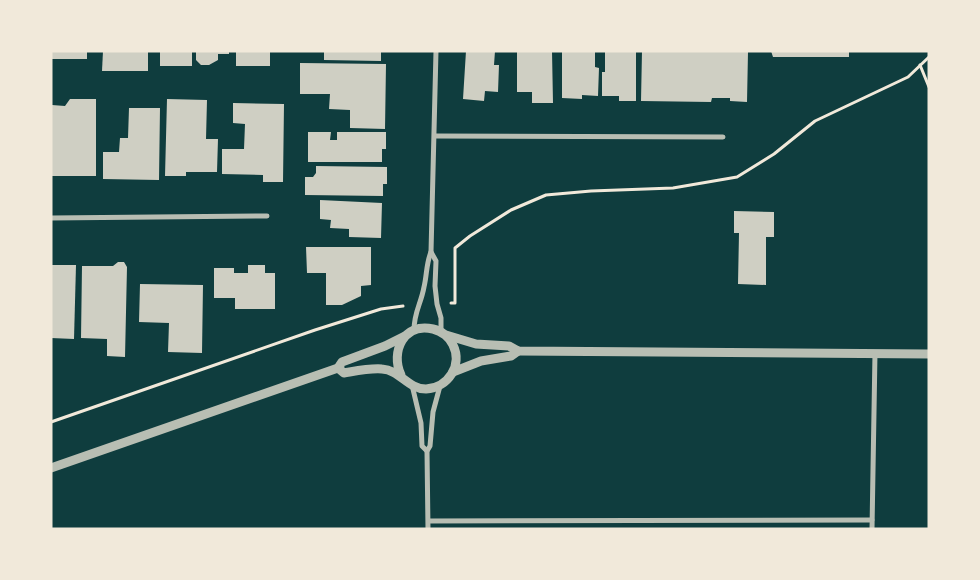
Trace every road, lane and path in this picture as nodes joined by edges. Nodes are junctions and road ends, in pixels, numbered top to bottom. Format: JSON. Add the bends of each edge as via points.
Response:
{"nodes":[{"id":1,"x":436,"y":51,"type":"edge"},
{"id":2,"x":929,"y":57,"type":"edge"},
{"id":3,"x":920,"y":65,"type":"junction"},
{"id":4,"x":929,"y":87,"type":"edge"},
{"id":5,"x":435,"y":136,"type":"junction"},
{"id":6,"x":723,"y":137,"type":"dead end"},
{"id":7,"x":266,"y":216,"type":"dead end"},
{"id":8,"x":51,"y":218,"type":"edge"},
{"id":9,"x":431,"y":252,"type":"junction"},
{"id":10,"x":446,"y":303,"type":"dead end"},
{"id":11,"x":406,"y":306,"type":"dead end"},
{"id":12,"x":414,"y":331,"type":"junction"},
{"id":13,"x":443,"y":334,"type":"junction"},
{"id":14,"x":405,"y":336,"type":"junction"},
{"id":15,"x":518,"y":351,"type":"junction"},
{"id":16,"x":875,"y":353,"type":"junction"},
{"id":17,"x":929,"y":354,"type":"edge"},
{"id":18,"x":338,"y":368,"type":"junction"},
{"id":19,"x":453,"y":372,"type":"junction"},
{"id":20,"x":400,"y":375,"type":"junction"},
{"id":21,"x":412,"y":385,"type":"junction"},
{"id":22,"x":440,"y":386,"type":"junction"},
{"id":23,"x":51,"y":422,"type":"edge"},
{"id":24,"x":427,"y":451,"type":"junction"},
{"id":25,"x":51,"y":468,"type":"edge"},
{"id":26,"x":872,"y":520,"type":"junction"},
{"id":27,"x":429,"y":521,"type":"junction"},
{"id":28,"x":428,"y":529,"type":"edge"},
{"id":29,"x":872,"y":529,"type":"edge"}],
"edges":[{"from":1,"to":5,"type":"street"},
{"from":2,"to":3,"type":"path"},
{"from":3,"to":4,"type":"path"},
{"from":3,"to":10,"type":"path","via":[[908,77],[815,121],[774,154],[737,177],[673,188],[546,195],[511,210],[455,248],[455,303]]},
{"from":5,"to":6,"type":"street"},
{"from":5,"to":9,"type":"street"},
{"from":7,"to":8,"type":"street"},
{"from":9,"to":12,"type":"street","via":[[420,305],[414,316]]},
{"from":9,"to":13,"type":"street","via":[[436,261],[435,286]]},
{"from":11,"to":23,"type":"path","via":[[381,309],[315,330]]},
{"from":12,"to":13,"type":"street","via":[[423,328]]},
{"from":12,"to":14,"type":"street"},
{"from":13,"to":15,"type":"street","via":[[476,344],[510,346]]},
{"from":13,"to":19,"type":"street","via":[[456,352]]},
{"from":14,"to":18,"type":"street","via":[[342,362]]},
{"from":14,"to":20,"type":"street","via":[[396,351]]},
{"from":15,"to":16,"type":"street"},
{"from":15,"to":19,"type":"street","via":[[511,356],[481,361]]},
{"from":16,"to":17,"type":"street"},
{"from":16,"to":26,"type":"street"},
{"from":18,"to":20,"type":"street","via":[[344,373],[383,369]]},
{"from":18,"to":25,"type":"street"},
{"from":19,"to":22,"type":"street"},
{"from":20,"to":21,"type":"street"},
{"from":21,"to":22,"type":"street","via":[[427,389]]},
{"from":21,"to":24,"type":"street","via":[[421,423],[422,446]]},
{"from":22,"to":24,"type":"street"},
{"from":24,"to":27,"type":"street"},
{"from":26,"to":27,"type":"street"},
{"from":26,"to":29,"type":"street"},
{"from":27,"to":28,"type":"street"}]}
